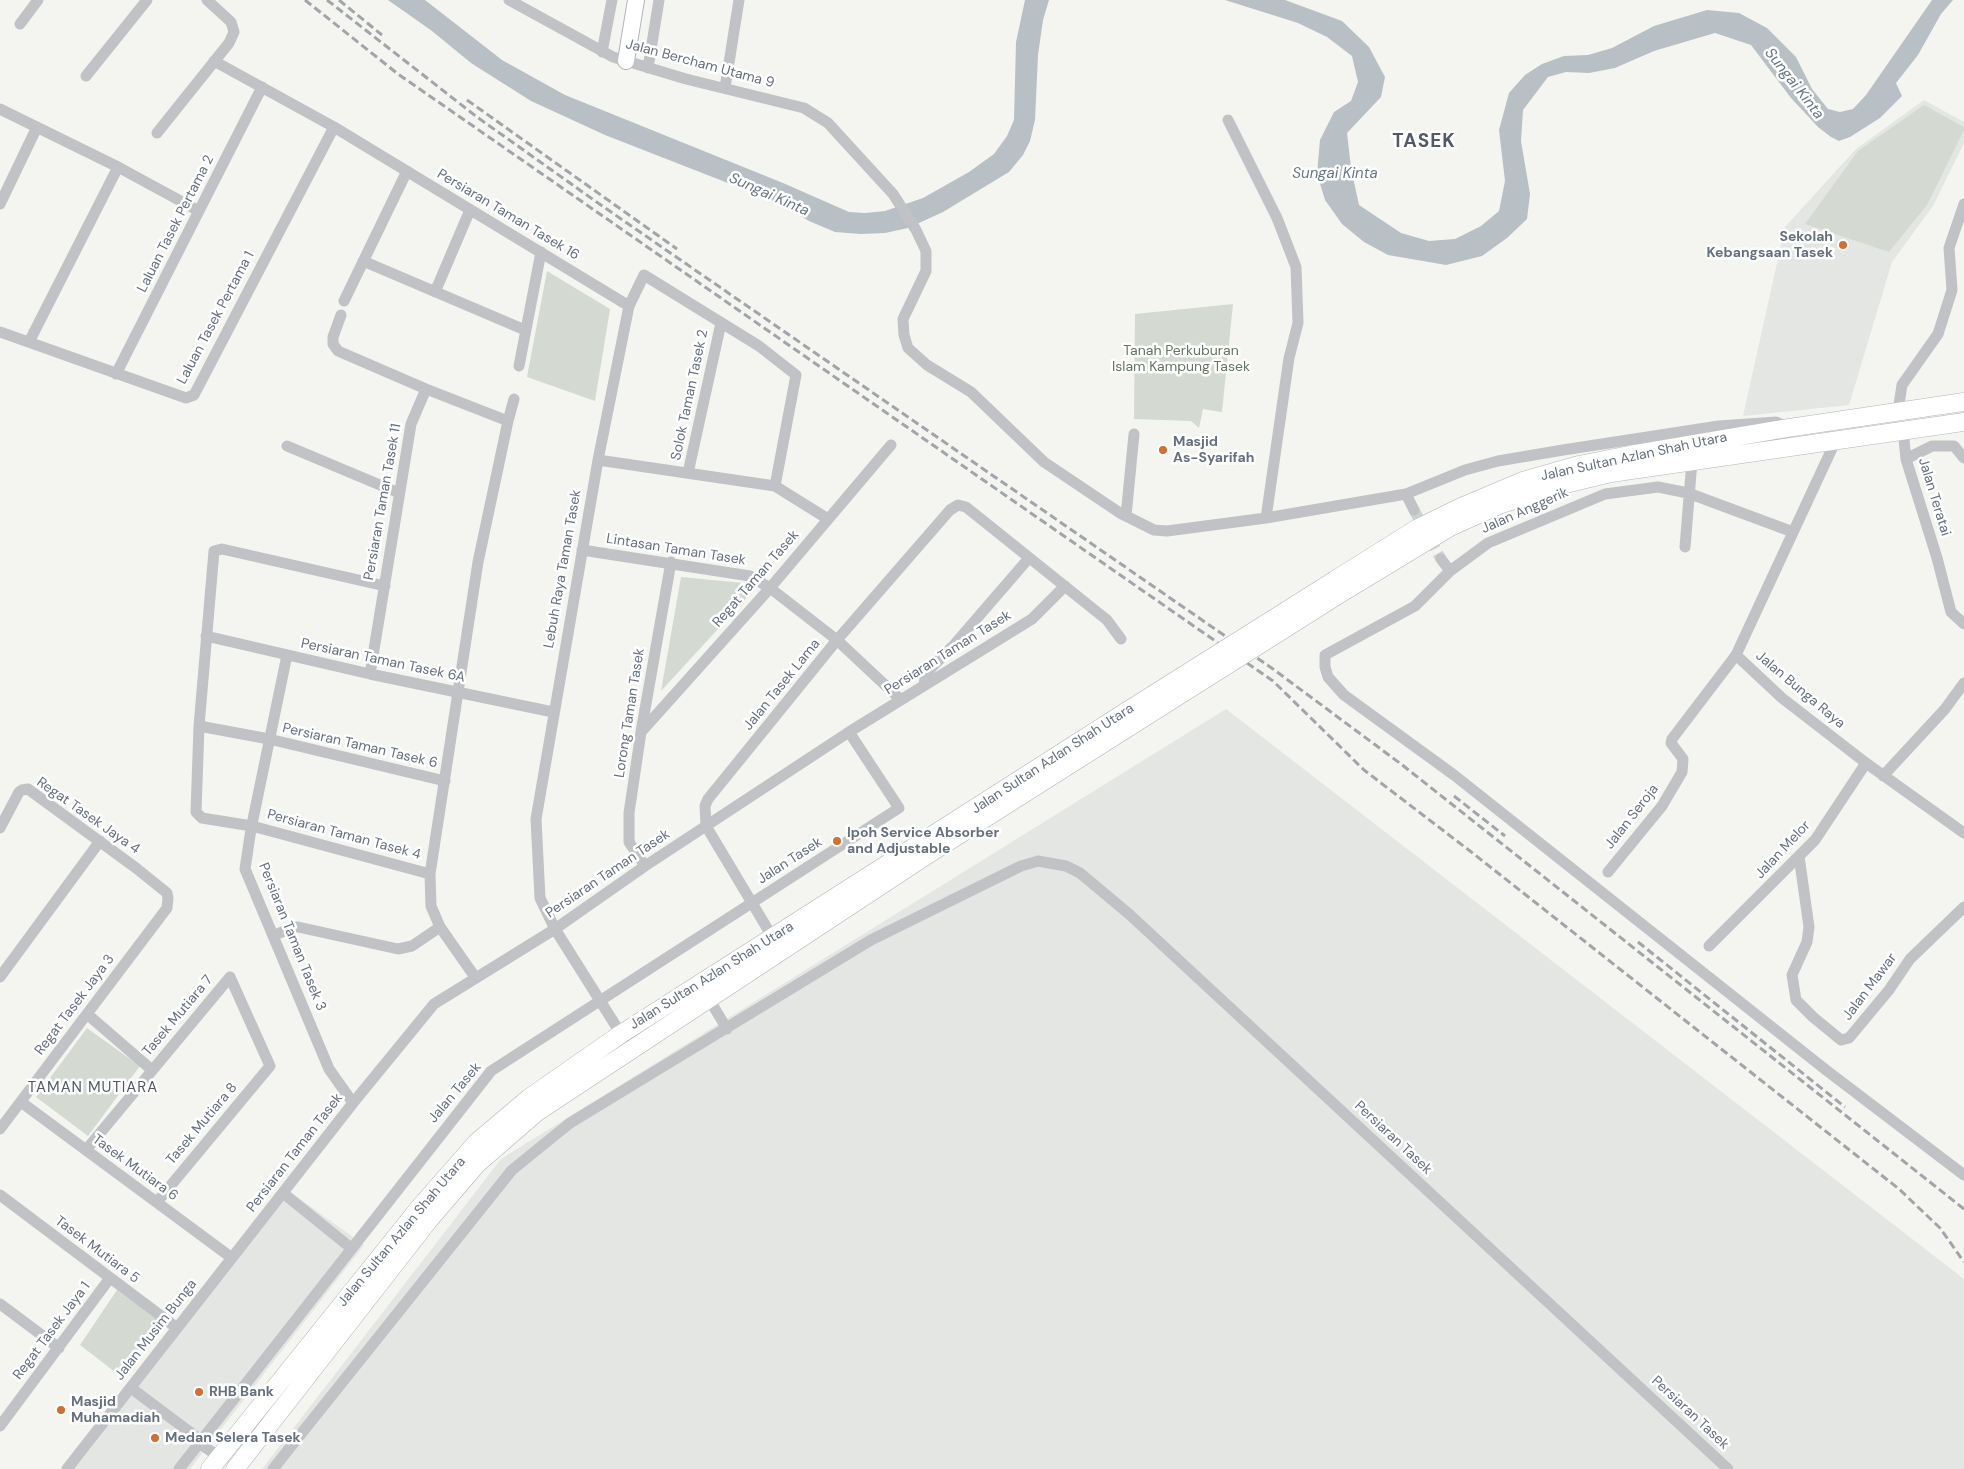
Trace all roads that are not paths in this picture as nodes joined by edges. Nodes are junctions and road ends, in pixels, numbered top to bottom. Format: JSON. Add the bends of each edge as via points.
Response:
{"nodes":[{"id":1,"x":38,"y":0,"type":"edge"},
{"id":2,"x":147,"y":0,"type":"edge"},
{"id":3,"x":207,"y":0,"type":"edge"},
{"id":4,"x":509,"y":0,"type":"edge"},
{"id":5,"x":612,"y":0,"type":"edge"},
{"id":6,"x":636,"y":0,"type":"edge"},
{"id":7,"x":659,"y":0,"type":"edge"},
{"id":8,"x":739,"y":0,"type":"edge"},
{"id":9,"x":20,"y":24,"type":"dead end"},
{"id":10,"x":602,"y":52,"type":"junction"},
{"id":11,"x":214,"y":61,"type":"junction"},
{"id":12,"x":626,"y":61,"type":"junction"},
{"id":13,"x":648,"y":68,"type":"junction"},
{"id":14,"x":86,"y":76,"type":"dead end"},
{"id":15,"x":262,"y":87,"type":"junction"},
{"id":16,"x":724,"y":88,"type":"junction"},
{"id":17,"x":0,"y":109,"type":"edge"},
{"id":18,"x":1228,"y":120,"type":"dead end"},
{"id":19,"x":37,"y":127,"type":"junction"},
{"id":20,"x":334,"y":127,"type":"junction"},
{"id":21,"x":156,"y":133,"type":"dead end"},
{"id":22,"x":118,"y":167,"type":"junction"},
{"id":23,"x":406,"y":171,"type":"junction"},
{"id":24,"x":0,"y":204,"type":"edge"},
{"id":25,"x":1964,"y":204,"type":"edge"},
{"id":26,"x":470,"y":210,"type":"junction"},
{"id":27,"x":199,"y":211,"type":"junction"},
{"id":28,"x":541,"y":252,"type":"junction"},
{"id":29,"x":363,"y":261,"type":"junction"},
{"id":30,"x":435,"y":292,"type":"junction"},
{"id":31,"x":344,"y":301,"type":"dead end"},
{"id":32,"x":629,"y":306,"type":"junction"},
{"id":33,"x":342,"y":315,"type":"dead end"},
{"id":34,"x":721,"y":323,"type":"junction"},
{"id":35,"x":525,"y":330,"type":"junction"},
{"id":36,"x":0,"y":332,"type":"edge"},
{"id":37,"x":29,"y":342,"type":"junction"},
{"id":38,"x":519,"y":366,"type":"dead end"},
{"id":39,"x":116,"y":374,"type":"junction"},
{"id":40,"x":426,"y":389,"type":"junction"},
{"id":41,"x":514,"y":399,"type":"dead end"},
{"id":42,"x":1964,"y":402,"type":"edge"},
{"id":43,"x":1898,"y":411,"type":"junction"},
{"id":44,"x":508,"y":421,"type":"junction"},
{"id":45,"x":1964,"y":422,"type":"edge"},
{"id":46,"x":1726,"y":426,"type":"junction"},
{"id":47,"x":1788,"y":428,"type":"junction"},
{"id":48,"x":1903,"y":430,"type":"junction"},
{"id":49,"x":1134,"y":434,"type":"dead end"},
{"id":50,"x":1836,"y":440,"type":"junction"},
{"id":51,"x":1709,"y":441,"type":"junction"},
{"id":52,"x":892,"y":444,"type":"dead end"},
{"id":53,"x":287,"y":446,"type":"dead end"},
{"id":54,"x":1964,"y":458,"type":"edge"},
{"id":55,"x":1906,"y":459,"type":"junction"},
{"id":56,"x":598,"y":460,"type":"junction"},
{"id":57,"x":1692,"y":460,"type":"junction"},
{"id":58,"x":688,"y":473,"type":"junction"},
{"id":59,"x":775,"y":486,"type":"junction"},
{"id":60,"x":399,"y":493,"type":"junction"},
{"id":61,"x":1688,"y":493,"type":"junction"},
{"id":62,"x":1406,"y":494,"type":"junction"},
{"id":63,"x":1414,"y":510,"type":"tunnel mouth"},
{"id":64,"x":1126,"y":516,"type":"junction"},
{"id":65,"x":1266,"y":518,"type":"junction"},
{"id":66,"x":828,"y":519,"type":"junction"},
{"id":67,"x":1793,"y":532,"type":"junction"},
{"id":68,"x":1685,"y":547,"type":"dead end"},
{"id":69,"x":582,"y":550,"type":"junction"},
{"id":70,"x":1029,"y":558,"type":"junction"},
{"id":71,"x":1441,"y":559,"type":"tunnel mouth"},
{"id":72,"x":671,"y":562,"type":"junction"},
{"id":73,"x":1450,"y":571,"type":"junction"},
{"id":74,"x":1341,"y":585,"type":"junction"},
{"id":75,"x":384,"y":586,"type":"junction"},
{"id":76,"x":1065,"y":586,"type":"junction"},
{"id":77,"x":770,"y":588,"type":"junction"},
{"id":78,"x":1964,"y":624,"type":"edge"},
{"id":79,"x":206,"y":636,"type":"junction"},
{"id":80,"x":1121,"y":639,"type":"dead end"},
{"id":81,"x":837,"y":640,"type":"junction"},
{"id":82,"x":953,"y":646,"type":"junction"},
{"id":83,"x":287,"y":655,"type":"junction"},
{"id":84,"x":1736,"y":655,"type":"junction"},
{"id":85,"x":960,"y":662,"type":"junction"},
{"id":86,"x":370,"y":674,"type":"junction"},
{"id":87,"x":1964,"y":683,"type":"edge"},
{"id":88,"x":924,"y":684,"type":"junction"},
{"id":89,"x":459,"y":693,"type":"junction"},
{"id":90,"x":901,"y":700,"type":"junction"},
{"id":91,"x":553,"y":712,"type":"junction"},
{"id":92,"x":1132,"y":717,"type":"junction"},
{"id":93,"x":199,"y":726,"type":"junction"},
{"id":94,"x":641,"y":732,"type":"junction"},
{"id":95,"x":849,"y":732,"type":"junction"},
{"id":96,"x":269,"y":740,"type":"junction"},
{"id":97,"x":1866,"y":764,"type":"junction"},
{"id":98,"x":1883,"y":776,"type":"junction"},
{"id":99,"x":445,"y":781,"type":"junction"},
{"id":100,"x":252,"y":826,"type":"junction"},
{"id":101,"x":706,"y":826,"type":"junction"},
{"id":102,"x":0,"y":828,"type":"edge"},
{"id":103,"x":1964,"y":833,"type":"edge"},
{"id":104,"x":100,"y":841,"type":"junction"},
{"id":105,"x":1799,"y":856,"type":"junction"},
{"id":106,"x":645,"y":866,"type":"junction"},
{"id":107,"x":1608,"y":872,"type":"dead end"},
{"id":108,"x":430,"y":874,"type":"junction"},
{"id":109,"x":168,"y":898,"type":"joint"},
{"id":110,"x":752,"y":903,"type":"junction"},
{"id":111,"x":1964,"y":907,"type":"edge"},
{"id":112,"x":440,"y":927,"type":"junction"},
{"id":113,"x":555,"y":928,"type":"junction"},
{"id":114,"x":273,"y":936,"type":"junction"},
{"id":115,"x":773,"y":938,"type":"junction"},
{"id":116,"x":1708,"y":946,"type":"dead end"},
{"id":117,"x":0,"y":977,"type":"edge"},
{"id":118,"x":475,"y":977,"type":"junction"},
{"id":119,"x":709,"y":999,"type":"junction"},
{"id":120,"x":599,"y":1000,"type":"junction"},
{"id":121,"x":87,"y":1014,"type":"junction"},
{"id":122,"x":727,"y":1029,"type":"junction"},
{"id":123,"x":620,"y":1034,"type":"junction"},
{"id":124,"x":270,"y":1066,"type":"joint"},
{"id":125,"x":152,"y":1070,"type":"junction"},
{"id":126,"x":21,"y":1102,"type":"junction"},
{"id":127,"x":353,"y":1103,"type":"junction"},
{"id":128,"x":2,"y":1123,"type":"edge"},
{"id":129,"x":86,"y":1150,"type":"junction"},
{"id":130,"x":1964,"y":1175,"type":"edge"},
{"id":131,"x":282,"y":1193,"type":"junction"},
{"id":132,"x":0,"y":1195,"type":"edge"},
{"id":133,"x":157,"y":1202,"type":"junction"},
{"id":134,"x":351,"y":1248,"type":"junction"},
{"id":135,"x":232,"y":1258,"type":"junction"},
{"id":136,"x":110,"y":1278,"type":"junction"},
{"id":137,"x":0,"y":1304,"type":"edge"},
{"id":138,"x":177,"y":1328,"type":"junction"},
{"id":139,"x":59,"y":1348,"type":"junction"},
{"id":140,"x":130,"y":1388,"type":"junction"},
{"id":141,"x":0,"y":1426,"type":"edge"},
{"id":142,"x":198,"y":1438,"type":"junction"},
{"id":143,"x":224,"y":1462,"type":"edge"},
{"id":144,"x":73,"y":1467,"type":"edge"},
{"id":145,"x":179,"y":1469,"type":"edge"},
{"id":146,"x":273,"y":1469,"type":"edge"},
{"id":147,"x":1728,"y":1469,"type":"edge"}],
"edges":[{"from":1,"to":9,"type":"street"},
{"from":2,"to":14,"type":"street"},
{"from":3,"to":11,"type":"street","via":[[231,22],[234,32]]},
{"from":4,"to":10,"type":"street","name":"Jalan Bercham Utama 9"},
{"from":5,"to":10,"type":"street"},
{"from":6,"to":12,"type":"street"},
{"from":7,"to":13,"type":"street"},
{"from":8,"to":16,"type":"street"},
{"from":10,"to":12,"type":"street","name":"Jalan Bercham Utama 9"},
{"from":11,"to":15,"type":"street","name":"Persiaran Taman Tasek 16"},
{"from":11,"to":21,"type":"street"},
{"from":12,"to":13,"type":"street","name":"Jalan Bercham Utama 9"},
{"from":13,"to":16,"type":"street","name":"Jalan Bercham Utama 9"},
{"from":15,"to":20,"type":"street","name":"Persiaran Taman Tasek 16"},
{"from":15,"to":27,"type":"street","name":"Laluan Tasek Pertama 2"},
{"from":16,"to":64,"type":"street","name":"Jalan Bercham Utama 9","via":[[804,108],[828,123],[892,194],[916,230],[928,260],[921,284],[903,319],[908,348],[927,365],[971,392],[1044,462]]},
{"from":17,"to":19,"type":"street"},
{"from":18,"to":65,"type":"street","via":[[1277,218],[1296,268],[1298,323],[1289,358]]},
{"from":19,"to":22,"type":"street"},
{"from":19,"to":24,"type":"street"},
{"from":20,"to":23,"type":"street","name":"Persiaran Taman Tasek 16"},
{"from":20,"to":39,"type":"street","name":"Laluan Tasek Pertama 1","via":[[194,395],[186,398]]},
{"from":22,"to":27,"type":"street"},
{"from":22,"to":37,"type":"street"},
{"from":23,"to":26,"type":"street","name":"Persiaran Taman Tasek 16"},
{"from":23,"to":29,"type":"street"},
{"from":25,"to":43,"type":"street","via":[[1949,248],[1952,290],[1938,334],[1902,385]]},
{"from":26,"to":28,"type":"street","name":"Persiaran Taman Tasek 16"},
{"from":26,"to":30,"type":"street"},
{"from":27,"to":39,"type":"street","name":"Laluan Tasek Pertama 2"},
{"from":28,"to":32,"type":"street","name":"Persiaran Taman Tasek 16"},
{"from":28,"to":35,"type":"street"},
{"from":29,"to":30,"type":"street"},
{"from":29,"to":31,"type":"street"},
{"from":30,"to":35,"type":"street"},
{"from":32,"to":34,"type":"street","name":"Lebuh Raya Taman Tasek","via":[[644,275]]},
{"from":32,"to":56,"type":"street","name":"Lebuh Raya Taman Tasek"},
{"from":33,"to":40,"type":"street","via":[[332,337],[338,351]]},
{"from":34,"to":58,"type":"street","name":"Solok Taman Tasek 2"},
{"from":34,"to":59,"type":"street","name":"Lebuh Raya Taman Tasek","via":[[759,346],[796,375]]},
{"from":35,"to":38,"type":"street"},
{"from":36,"to":37,"type":"street","name":"Laluan Tasek Pertama 1"},
{"from":37,"to":39,"type":"street","name":"Laluan Tasek Pertama 1"},
{"from":40,"to":44,"type":"street"},
{"from":40,"to":60,"type":"street","name":"Persiaran Taman Tasek 11","via":[[411,424]]},
{"from":41,"to":44,"type":"street"},
{"from":42,"to":43,"type":"main road","name":"Jalan Sultan Azlan Shah Utara"},
{"from":43,"to":47,"type":"main road","name":"Jalan Sultan Azlan Shah Utara"},
{"from":44,"to":89,"type":"street","via":[[484,531]]},
{"from":45,"to":48,"type":"main road","name":"Jalan Sultan Azlan Shah Utara"},
{"from":46,"to":47,"type":"street","via":[[1776,422]]},
{"from":46,"to":51,"type":"street"},
{"from":46,"to":62,"type":"street","via":[[1498,461],[1465,470]]},
{"from":47,"to":51,"type":"main road","name":"Jalan Sultan Azlan Shah Utara"},
{"from":48,"to":50,"type":"main road","name":"Jalan Sultan Azlan Shah Utara"},
{"from":48,"to":55,"type":"street","name":"Jalan Teratai"},
{"from":49,"to":64,"type":"street"},
{"from":50,"to":57,"type":"main road","name":"Jalan Sultan Azlan Shah Utara"},
{"from":50,"to":67,"type":"street","name":"Jalan Bunga Raya"},
{"from":51,"to":74,"type":"main road","name":"Jalan Sultan Azlan Shah Utara","via":[[1588,464],[1523,481],[1461,506],[1418,528]]},
{"from":52,"to":66,"type":"street","name":"Regat Taman Tasek"},
{"from":53,"to":60,"type":"street"},
{"from":54,"to":55,"type":"street","via":[[1954,446],[1932,446]]},
{"from":55,"to":78,"type":"street","name":"Jalan Teratai","via":[[1951,612]]},
{"from":56,"to":58,"type":"street"},
{"from":56,"to":69,"type":"street","name":"Lebuh Raya Taman Tasek"},
{"from":57,"to":61,"type":"street"},
{"from":57,"to":74,"type":"main road","name":"Jalan Sultan Azlan Shah Utara","via":[[1611,473],[1553,487],[1500,505],[1450,527]]},
{"from":58,"to":59,"type":"street"},
{"from":59,"to":66,"type":"street"},
{"from":60,"to":75,"type":"street","name":"Persiaran Taman Tasek 11"},
{"from":61,"to":67,"type":"street","name":"Jalan Anggerik"},
{"from":61,"to":68,"type":"street"},
{"from":61,"to":73,"type":"street","name":"Jalan Anggerik","via":[[1658,487],[1605,494],[1488,543]]},
{"from":62,"to":63,"type":"street"},
{"from":62,"to":65,"type":"street"},
{"from":64,"to":65,"type":"street","name":"Jalan Bercham Utama 9","via":[[1154,530],[1167,531]]},
{"from":66,"to":77,"type":"street","name":"Regat Taman Tasek"},
{"from":67,"to":84,"type":"street","name":"Jalan Bunga Raya"},
{"from":69,"to":72,"type":"street","name":"Lintasan Taman Tasek"},
{"from":69,"to":91,"type":"street","name":"Lebuh Raya Taman Tasek"},
{"from":70,"to":76,"type":"street"},
{"from":70,"to":81,"type":"street","name":"Jalan Tasek Lama","via":[[966,507],[958,505],[950,510]]},
{"from":70,"to":82,"type":"street"},
{"from":71,"to":73,"type":"street"},
{"from":72,"to":77,"type":"street","name":"Lintasan Taman Tasek","via":[[750,576]]},
{"from":72,"to":94,"type":"street","name":"Lorong Taman Tasek"},
{"from":73,"to":130,"type":"street","name":"Jalan Anggerik","via":[[1415,606],[1326,655],[1328,677],[1344,695],[1454,775],[1826,1070]]},
{"from":74,"to":92,"type":"main road","name":"Jalan Sultan Azlan Shah Utara","bridge":true},
{"from":75,"to":79,"type":"street","via":[[222,549],[214,550]]},
{"from":75,"to":86,"type":"street","name":"Persiaran Taman Tasek 11"},
{"from":76,"to":80,"type":"street","via":[[1107,620]]},
{"from":76,"to":85,"type":"street","name":"Persiaran Taman Tasek","via":[[1032,619]]},
{"from":77,"to":81,"type":"street","name":"Lintasan Taman Tasek"},
{"from":77,"to":94,"type":"street","name":"Regat Taman Tasek"},
{"from":79,"to":83,"type":"street","name":"Persiaran Taman Tasek 6A"},
{"from":79,"to":93,"type":"street"},
{"from":81,"to":90,"type":"street","name":"Lintasan Taman Tasek"},
{"from":81,"to":101,"type":"street","name":"Jalan Tasek Lama","via":[[708,799],[704,814]]},
{"from":82,"to":85,"type":"street"},
{"from":82,"to":88,"type":"street","via":[[926,674]]},
{"from":83,"to":86,"type":"street","name":"Persiaran Taman Tasek 6A"},
{"from":83,"to":96,"type":"street","name":"Persiaran Taman Tasek 3"},
{"from":84,"to":97,"type":"street","name":"Jalan Bunga Raya","via":[[1782,698]]},
{"from":84,"to":107,"type":"street","name":"Jalan Seroja","via":[[1672,739],[1671,743],[1683,759],[1682,772],[1662,806]]},
{"from":85,"to":88,"type":"street","name":"Persiaran Taman Tasek"},
{"from":86,"to":89,"type":"street","name":"Persiaran Taman Tasek 6A"},
{"from":87,"to":98,"type":"street","via":[[1945,710]]},
{"from":88,"to":90,"type":"street","name":"Persiaran Taman Tasek"},
{"from":89,"to":91,"type":"street","name":"Persiaran Taman Tasek 6A"},
{"from":89,"to":99,"type":"street"},
{"from":90,"to":95,"type":"street","name":"Persiaran Taman Tasek"},
{"from":91,"to":113,"type":"street","name":"Lebuh Raya Taman Tasek","via":[[536,819],[538,893]]},
{"from":92,"to":115,"type":"main road","name":"Jalan Sultan Azlan Shah Utara"},
{"from":92,"to":119,"type":"main road","name":"Jalan Sultan Azlan Shah Utara"},
{"from":93,"to":96,"type":"street","name":"Persiaran Taman Tasek 6"},
{"from":93,"to":100,"type":"street","name":"Persiaran Taman Tasek 4","via":[[197,815]]},
{"from":94,"to":106,"type":"street","name":"Lorong Taman Tasek","via":[[628,833],[633,850]]},
{"from":95,"to":101,"type":"street","name":"Persiaran Taman Tasek"},
{"from":95,"to":110,"type":"street","name":"Jalan Tasek","via":[[900,808]]},
{"from":96,"to":99,"type":"street","name":"Persiaran Taman Tasek 6"},
{"from":96,"to":100,"type":"street","name":"Persiaran Taman Tasek 3"},
{"from":97,"to":98,"type":"street","name":"Jalan Bunga Raya"},
{"from":97,"to":105,"type":"street","name":"Jalan Melor","via":[[1815,840]]},
{"from":98,"to":103,"type":"street","name":"Jalan Bunga Raya"},
{"from":99,"to":108,"type":"street"},
{"from":100,"to":108,"type":"street","name":"Persiaran Taman Tasek 4"},
{"from":100,"to":114,"type":"street","name":"Persiaran Taman Tasek 3","via":[[245,869]]},
{"from":101,"to":106,"type":"street","name":"Persiaran Taman Tasek"},
{"from":101,"to":110,"type":"street"},
{"from":102,"to":104,"type":"street","name":"Regat Tasek Jaya 4","via":[[19,792],[25,789]]},
{"from":104,"to":109,"type":"street","name":"Regat Tasek Jaya 4","via":[[166,892]]},
{"from":104,"to":117,"type":"street"},
{"from":105,"to":111,"type":"street","name":"Jalan Mawar","via":[[1809,928],[1807,942],[1792,975],[1796,1000],[1841,1040],[1849,1038],[1910,959]]},
{"from":105,"to":116,"type":"street","name":"Jalan Melor"},
{"from":106,"to":113,"type":"street","name":"Persiaran Taman Tasek"},
{"from":108,"to":112,"type":"street","via":[[431,906]]},
{"from":109,"to":121,"type":"street","name":"Regat Tasek Jaya 3","via":[[167,908]]},
{"from":110,"to":115,"type":"street"},
{"from":110,"to":120,"type":"street","name":"Jalan Tasek"},
{"from":112,"to":114,"type":"street","via":[[412,946],[398,949],[293,926]]},
{"from":112,"to":118,"type":"street"},
{"from":113,"to":118,"type":"street","name":"Persiaran Taman Tasek"},
{"from":113,"to":120,"type":"street","name":"Lebuh Raya Taman Tasek"},
{"from":114,"to":127,"type":"street","name":"Persiaran Taman Tasek 3","via":[[329,1069]]},
{"from":115,"to":123,"type":"main road","name":"Jalan Sultan Azlan Shah Utara"},
{"from":118,"to":127,"type":"street","name":"Persiaran Taman Tasek","via":[[434,1004]]},
{"from":119,"to":122,"type":"street"},
{"from":119,"to":143,"type":"main road","name":"Jalan Sultan Azlan Shah Utara","via":[[536,1112],[477,1164],[429,1220],[268,1428]]},
{"from":120,"to":123,"type":"street","name":"Lebuh Raya Taman Tasek"},
{"from":120,"to":134,"type":"street","name":"Jalan Tasek","via":[[491,1071]]},
{"from":121,"to":125,"type":"street"},
{"from":121,"to":126,"type":"street","name":"Regat Tasek Jaya 3"},
{"from":122,"to":146,"type":"street","via":[[570,1123],[512,1170]]},
{"from":122,"to":147,"type":"street","name":"Persiaran Tasek","via":[[871,940],[1021,866],[1038,861],[1066,866],[1080,873],[1128,914]]},
{"from":123,"to":143,"type":"main road","name":"Jalan Sultan Azlan Shah Utara","via":[[529,1098],[477,1142],[420,1207]]},
{"from":124,"to":125,"type":"street","name":"Tasek Mutiara 7","via":[[230,977]]},
{"from":124,"to":133,"type":"street","name":"Tasek Mutiara 8"},
{"from":125,"to":129,"type":"street","name":"Tasek Mutiara 7"},
{"from":126,"to":128,"type":"street","name":"Regat Tasek Jaya 3"},
{"from":126,"to":129,"type":"street","name":"Tasek Mutiara 6"},
{"from":127,"to":131,"type":"street","name":"Persiaran Taman Tasek"},
{"from":129,"to":133,"type":"street","name":"Tasek Mutiara 6"},
{"from":131,"to":134,"type":"street"},
{"from":131,"to":135,"type":"street","name":"Persiaran Taman Tasek"},
{"from":132,"to":136,"type":"street","name":"Tasek Mutiara 5"},
{"from":133,"to":135,"type":"street","name":"Tasek Mutiara 6"},
{"from":134,"to":142,"type":"street","name":"Jalan Tasek"},
{"from":135,"to":138,"type":"street","name":"Jalan Musim Bunga"},
{"from":136,"to":138,"type":"street","name":"Tasek Mutiara 5"},
{"from":136,"to":139,"type":"street","name":"Regat Tasek Jaya 1"},
{"from":137,"to":139,"type":"street"},
{"from":138,"to":140,"type":"street","name":"Jalan Musim Bunga"},
{"from":139,"to":141,"type":"street","name":"Regat Tasek Jaya 1"},
{"from":140,"to":142,"type":"street"},
{"from":140,"to":144,"type":"street","name":"Jalan Musim Bunga"},
{"from":142,"to":143,"type":"street"},
{"from":142,"to":145,"type":"street","name":"Jalan Tasek"}]}
